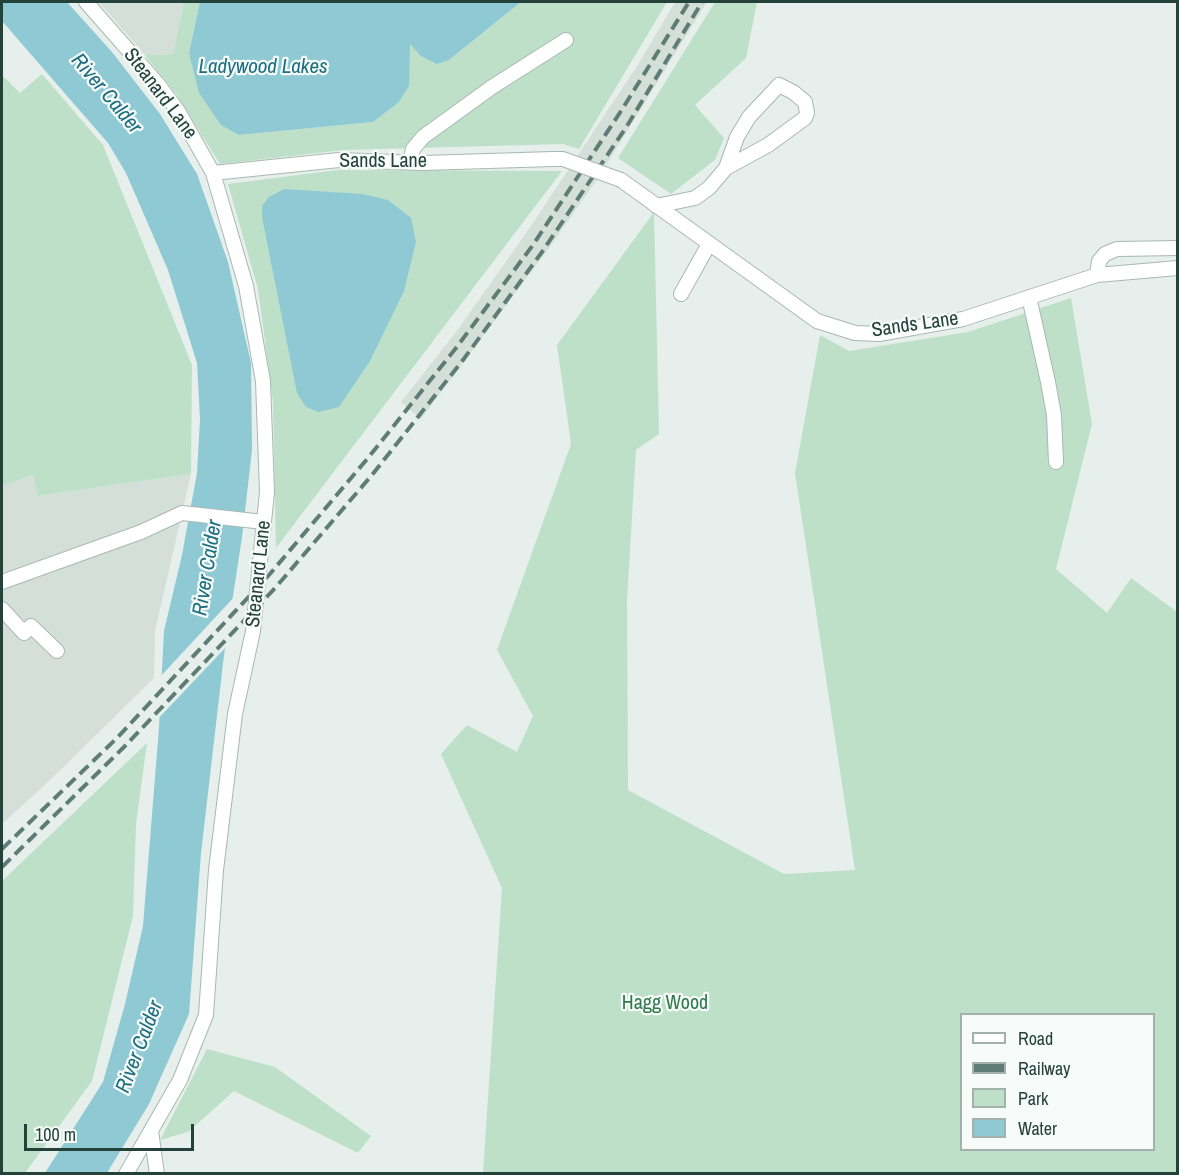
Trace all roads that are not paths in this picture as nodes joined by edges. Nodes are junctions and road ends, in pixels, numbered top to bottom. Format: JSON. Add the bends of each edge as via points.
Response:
{"nodes":[{"id":1,"x":86,"y":2,"type":"edge"},
{"id":2,"x":566,"y":40,"type":"dead end"},
{"id":3,"x":410,"y":162,"type":"junction"},
{"id":4,"x":726,"y":168,"type":"junction"},
{"id":5,"x":213,"y":173,"type":"junction"},
{"id":6,"x":656,"y":206,"type":"junction"},
{"id":7,"x":709,"y":244,"type":"junction"},
{"id":8,"x":1178,"y":249,"type":"edge"},
{"id":9,"x":1178,"y":268,"type":"edge"},
{"id":10,"x":1097,"y":275,"type":"junction"},
{"id":11,"x":681,"y":294,"type":"dead end"},
{"id":12,"x":1029,"y":297,"type":"junction"},
{"id":13,"x":1056,"y":462,"type":"dead end"},
{"id":14,"x":260,"y":522,"type":"junction"},
{"id":15,"x":2,"y":582,"type":"edge"},
{"id":16,"x":5,"y":619,"type":"edge"},
{"id":17,"x":57,"y":651,"type":"dead end"},
{"id":18,"x":152,"y":1131,"type":"junction"},
{"id":19,"x":129,"y":1173,"type":"edge"},
{"id":20,"x":157,"y":1173,"type":"edge"}],
"edges":[{"from":1,"to":5,"type":"street","name":"Steanard Lane","via":[[157,83]]},
{"from":2,"to":3,"type":"street","via":[[423,137]]},
{"from":3,"to":5,"type":"street","name":"Sands Lane","via":[[339,160]]},
{"from":3,"to":6,"type":"street","name":"Sands Lane","bridge":true,"via":[[563,159],[621,180]]},
{"from":4,"to":4,"type":"street","via":[[768,145],[804,118],[805,102],[779,85],[749,117]]},
{"from":4,"to":6,"type":"street","via":[[695,198]]},
{"from":5,"to":14,"type":"street","name":"Steanard Lane","via":[[246,286],[263,381],[267,492]]},
{"from":6,"to":7,"type":"street","name":"Sands Lane"},
{"from":7,"to":11,"type":"street"},
{"from":7,"to":12,"type":"street","name":"Sands Lane","via":[[817,321],[855,333],[879,334],[963,319]]},
{"from":8,"to":10,"type":"street","via":[[1117,249],[1099,261]]},
{"from":9,"to":10,"type":"street","name":"Sands Lane"},
{"from":10,"to":12,"type":"street","name":"Sands Lane"},
{"from":12,"to":13,"type":"street","via":[[1054,416]]},
{"from":14,"to":15,"type":"street","via":[[182,513],[141,532]]},
{"from":14,"to":18,"type":"street","name":"Steanard Lane","via":[[253,631],[235,714],[217,859],[206,1015],[180,1080]]},
{"from":16,"to":17,"type":"street","via":[[24,633],[31,626]]},
{"from":18,"to":19,"type":"street","name":"Steanard Lane"},
{"from":18,"to":20,"type":"street"}]}
